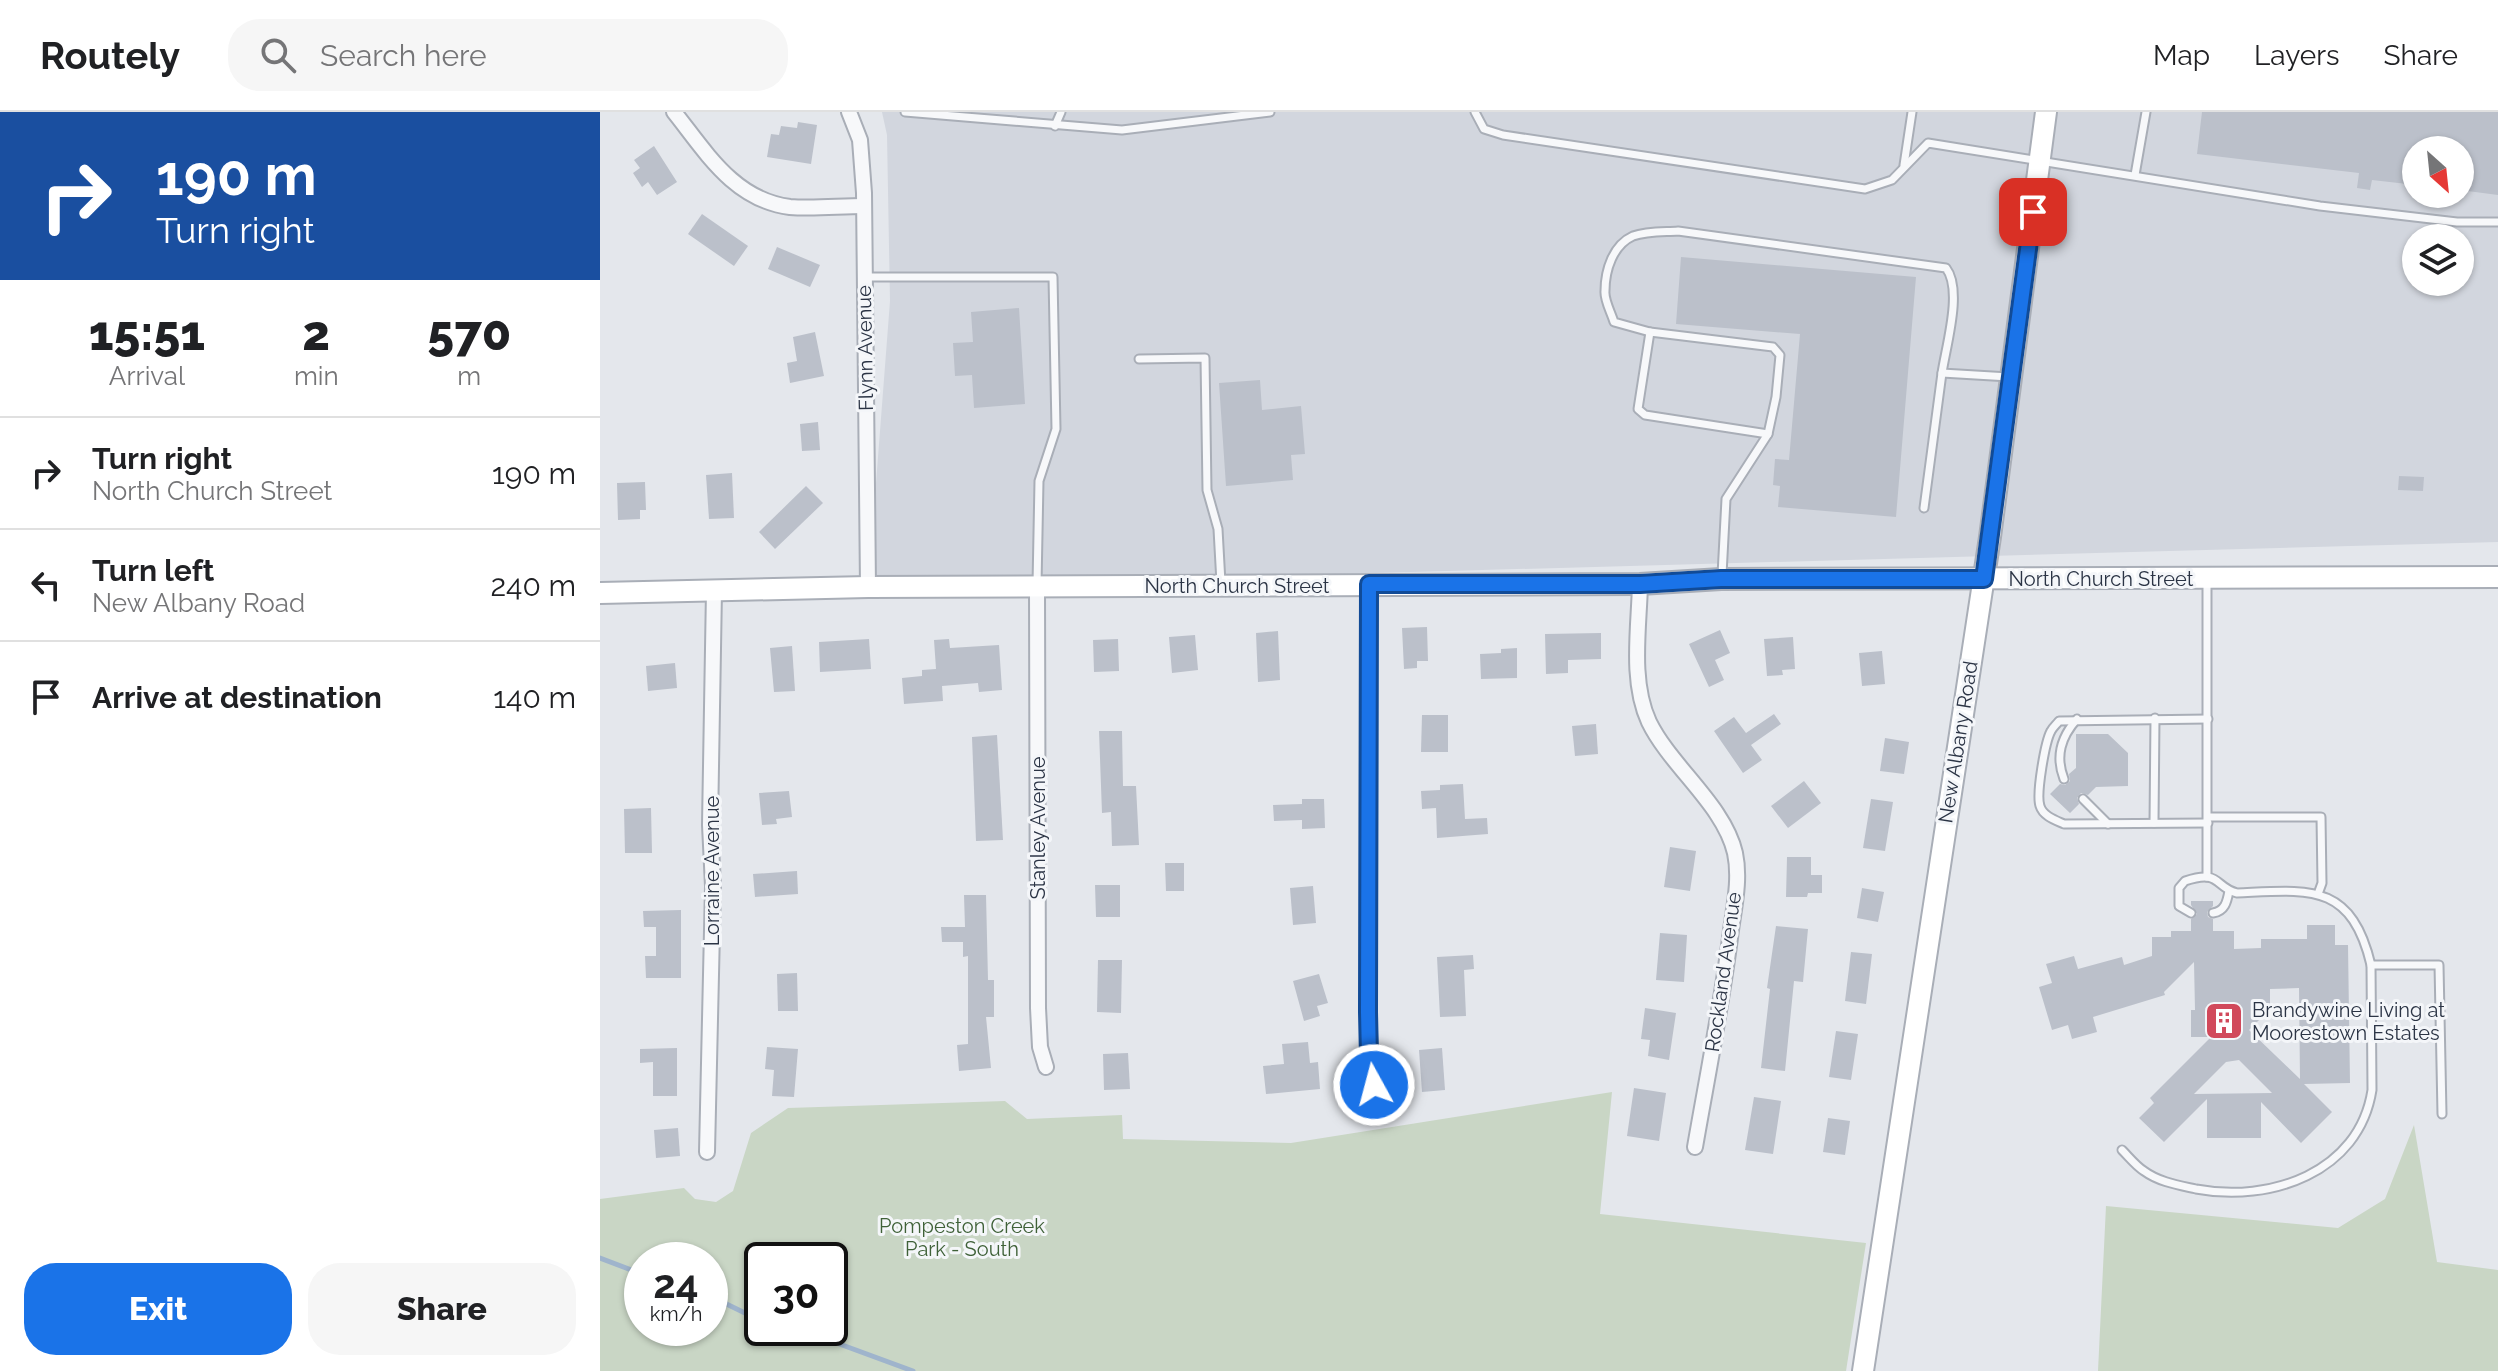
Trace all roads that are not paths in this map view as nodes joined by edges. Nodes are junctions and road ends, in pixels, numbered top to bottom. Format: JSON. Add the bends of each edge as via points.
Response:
{"nodes":[{"id":1,"x":674,"y":112,"type":"edge"},
{"id":2,"x":849,"y":112,"type":"edge"},
{"id":3,"x":905,"y":112,"type":"edge"},
{"id":4,"x":1061,"y":112,"type":"edge"},
{"id":5,"x":1270,"y":112,"type":"edge"},
{"id":6,"x":1475,"y":112,"type":"edge"},
{"id":7,"x":1912,"y":112,"type":"edge"},
{"id":8,"x":2046,"y":112,"type":"edge"},
{"id":9,"x":2146,"y":112,"type":"edge"},
{"id":10,"x":1055,"y":126,"type":"junction"},
{"id":11,"x":2039,"y":162,"type":"junction"},
{"id":12,"x":1904,"y":165,"type":"junction"},
{"id":13,"x":2135,"y":175,"type":"junction"},
{"id":14,"x":864,"y":206,"type":"junction"},
{"id":15,"x":2498,"y":222,"type":"edge"},
{"id":16,"x":864,"y":277,"type":"junction"},
{"id":17,"x":1650,"y":332,"type":"junction"},
{"id":18,"x":1139,"y":359,"type":"dead end"},
{"id":19,"x":1942,"y":373,"type":"junction"},
{"id":20,"x":2011,"y":377,"type":"junction"},
{"id":21,"x":1768,"y":434,"type":"junction"},
{"id":22,"x":1924,"y":508,"type":"dead end"},
{"id":23,"x":2498,"y":577,"type":"edge"},
{"id":24,"x":1721,"y":579,"type":"junction"},
{"id":25,"x":1984,"y":579,"type":"junction"},
{"id":26,"x":2207,"y":579,"type":"junction"},
{"id":27,"x":1369,"y":584,"type":"junction"},
{"id":28,"x":1640,"y":584,"type":"junction"},
{"id":29,"x":1221,"y":585,"type":"junction"},
{"id":30,"x":868,"y":587,"type":"junction"},
{"id":31,"x":1037,"y":588,"type":"junction"},
{"id":32,"x":714,"y":590,"type":"junction"},
{"id":33,"x":600,"y":593,"type":"edge"},
{"id":34,"x":2155,"y":718,"type":"junction"},
{"id":35,"x":2077,"y":719,"type":"junction"},
{"id":36,"x":2208,"y":719,"type":"junction"},
{"id":37,"x":2064,"y":779,"type":"dead end"},
{"id":38,"x":2083,"y":799,"type":"dead end"},
{"id":39,"x":2208,"y":820,"type":"junction"},
{"id":40,"x":2154,"y":823,"type":"junction"},
{"id":41,"x":2108,"y":824,"type":"junction"},
{"id":42,"x":2207,"y":877,"type":"junction"},
{"id":43,"x":2229,"y":891,"type":"junction"},
{"id":44,"x":2318,"y":894,"type":"junction"},
{"id":45,"x":2191,"y":913,"type":"dead end"},
{"id":46,"x":2213,"y":913,"type":"dead end"},
{"id":47,"x":2371,"y":965,"type":"junction"},
{"id":48,"x":1046,"y":1067,"type":"dead end"},
{"id":49,"x":1378,"y":1092,"type":"dead end"},
{"id":50,"x":2442,"y":1114,"type":"dead end"},
{"id":51,"x":1695,"y":1147,"type":"dead end"},
{"id":52,"x":2122,"y":1150,"type":"dead end"},
{"id":53,"x":707,"y":1152,"type":"dead end"},
{"id":54,"x":1863,"y":1371,"type":"edge"}],
"edges":[{"from":1,"to":14,"type":"street","via":[[729,179],[750,194],[791,207]]},
{"from":2,"to":14,"type":"street","name":"Flynn Avenue","via":[[860,140]]},
{"from":3,"to":10,"type":"lane"},
{"from":4,"to":10,"type":"lane"},
{"from":5,"to":10,"type":"lane","via":[[1105,130]]},
{"from":6,"to":12,"type":"lane","via":[[1484,129],[1503,135],[1815,183],[1881,186]]},
{"from":7,"to":12,"type":"lane"},
{"from":8,"to":11,"type":"main road","name":"New Albany Road"},
{"from":9,"to":13,"type":"lane"},
{"from":11,"to":12,"type":"lane","via":[[1928,143]]},
{"from":11,"to":13,"type":"lane"},
{"from":11,"to":20,"type":"main road","name":"New Albany Road"},
{"from":13,"to":15,"type":"lane","via":[[2320,206]]},
{"from":14,"to":16,"type":"street","name":"Flynn Avenue"},
{"from":16,"to":30,"type":"street","name":"Flynn Avenue"},
{"from":16,"to":31,"type":"lane","via":[[1053,277],[1056,429],[1039,481]]},
{"from":17,"to":19,"type":"lane","via":[[1614,322],[1604,293],[1615,250],[1632,237],[1678,231],[1802,246],[1946,268],[1953,300]]},
{"from":17,"to":21,"type":"lane","via":[[1638,409],[1645,415]]},
{"from":17,"to":21,"type":"lane","via":[[1773,347],[1780,355]]},
{"from":18,"to":29,"type":"lane","via":[[1205,358],[1207,490],[1218,529]]},
{"from":19,"to":20,"type":"lane"},
{"from":19,"to":22,"type":"lane"},
{"from":20,"to":25,"type":"main road","name":"New Albany Road"},
{"from":21,"to":24,"type":"lane","via":[[1726,499]]},
{"from":23,"to":26,"type":"main road","name":"North Church Street"},
{"from":24,"to":25,"type":"main road","name":"North Church Street"},
{"from":24,"to":28,"type":"main road","name":"North Church Street"},
{"from":25,"to":26,"type":"main road","name":"North Church Street"},
{"from":25,"to":54,"type":"main road","name":"New Albany Road"},
{"from":26,"to":36,"type":"lane"},
{"from":27,"to":28,"type":"main road","name":"North Church Street"},
{"from":27,"to":29,"type":"main road","name":"North Church Street"},
{"from":27,"to":49,"type":"street","via":[[1368,1027],[1371,1075]]},
{"from":28,"to":51,"type":"street","name":"Rockland Avenue","via":[[1643,707],[1659,740],[1721,822],[1735,854],[1735,898]]},
{"from":29,"to":31,"type":"main road","name":"North Church Street"},
{"from":30,"to":31,"type":"main road","name":"North Church Street"},
{"from":30,"to":32,"type":"main road","name":"North Church Street"},
{"from":31,"to":48,"type":"street","name":"Stanley Avenue","via":[[1038,996]]},
{"from":32,"to":33,"type":"main road","name":"North Church Street"},
{"from":32,"to":53,"type":"street","name":"Lorraine Avenue"},
{"from":34,"to":35,"type":"lane"},
{"from":34,"to":36,"type":"lane"},
{"from":34,"to":40,"type":"lane"},
{"from":35,"to":37,"type":"lane","via":[[2065,732],[2059,755]]},
{"from":35,"to":41,"type":"lane","via":[[2059,721],[2051,731],[2040,808],[2064,824]]},
{"from":36,"to":39,"type":"lane"},
{"from":38,"to":41,"type":"lane"},
{"from":39,"to":40,"type":"lane"},
{"from":39,"to":42,"type":"lane"},
{"from":39,"to":44,"type":"lane","via":[[2321,817]]},
{"from":40,"to":41,"type":"lane"},
{"from":42,"to":43,"type":"lane"},
{"from":42,"to":45,"type":"lane","via":[[2185,881],[2179,888],[2179,906]]},
{"from":43,"to":44,"type":"lane"},
{"from":43,"to":46,"type":"lane","via":[[2222,910]]},
{"from":44,"to":47,"type":"lane","via":[[2352,918]]},
{"from":47,"to":50,"type":"lane","via":[[2439,965]]},
{"from":47,"to":52,"type":"lane","via":[[2370,1106],[2347,1147],[2328,1163],[2286,1184],[2222,1193],[2168,1183],[2145,1172]]}]}
